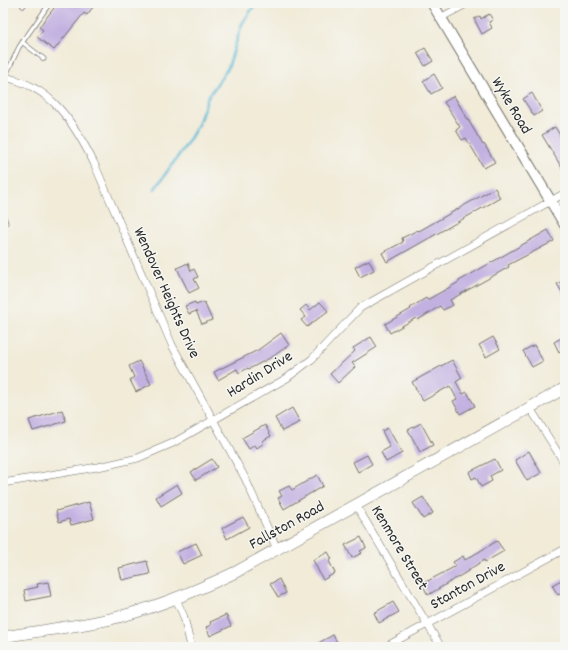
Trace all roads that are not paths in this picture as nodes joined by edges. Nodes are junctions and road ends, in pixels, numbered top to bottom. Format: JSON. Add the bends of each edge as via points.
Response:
{"nodes":[{"id":1,"x":50,"y":3,"type":"edge"},
{"id":2,"x":432,"y":3,"type":"edge"},
{"id":3,"x":468,"y":3,"type":"edge"},
{"id":4,"x":440,"y":18,"type":"junction"},
{"id":5,"x":22,"y":42,"type":"junction"},
{"id":6,"x":44,"y":59,"type":"dead end"},
{"id":7,"x":4,"y":77,"type":"edge"},
{"id":8,"x":565,"y":193,"type":"edge"},
{"id":9,"x":550,"y":201,"type":"junction"},
{"id":10,"x":3,"y":215,"type":"edge"},
{"id":11,"x":3,"y":224,"type":"edge"},
{"id":12,"x":565,"y":225,"type":"edge"},
{"id":13,"x":565,"y":388,"type":"edge"},
{"id":14,"x":530,"y":408,"type":"junction"},
{"id":15,"x":213,"y":420,"type":"junction"},
{"id":16,"x":565,"y":464,"type":"edge"},
{"id":17,"x":3,"y":483,"type":"edge"},
{"id":18,"x":356,"y":505,"type":"junction"},
{"id":19,"x":277,"y":549,"type":"junction"},
{"id":20,"x":565,"y":549,"type":"edge"},
{"id":21,"x":176,"y":599,"type":"junction"},
{"id":22,"x":428,"y":624,"type":"junction"},
{"id":23,"x":3,"y":637,"type":"edge"},
{"id":24,"x":191,"y":647,"type":"edge"},
{"id":25,"x":385,"y":647,"type":"edge"},
{"id":26,"x":441,"y":647,"type":"edge"}],
"edges":[{"from":1,"to":5,"type":"lane"},
{"from":2,"to":4,"type":"main road","name":"Wyke Road"},
{"from":3,"to":4,"type":"street"},
{"from":4,"to":9,"type":"main road","name":"Wyke Road"},
{"from":5,"to":6,"type":"lane"},
{"from":5,"to":7,"type":"lane"},
{"from":7,"to":15,"type":"street","name":"Wendover Heights Drive","via":[[33,87],[44,94],[64,113],[80,136],[172,346]]},
{"from":8,"to":9,"type":"street","name":"Hardin Drive"},
{"from":9,"to":12,"type":"main road","name":"Wyke Road"},
{"from":9,"to":15,"type":"street","name":"Hardin Drive","via":[[360,308],[312,359],[288,378]]},
{"from":10,"to":11,"type":"lane","via":[[6,223]]},
{"from":13,"to":14,"type":"main road","name":"Fallston Road"},
{"from":14,"to":16,"type":"street"},
{"from":14,"to":18,"type":"main road","name":"Fallston Road"},
{"from":15,"to":17,"type":"street","name":"Hardin Drive","via":[[173,443],[138,458]]},
{"from":15,"to":19,"type":"street","name":"Wendover Heights Drive","via":[[245,478]]},
{"from":18,"to":19,"type":"main road","name":"Fallston Road"},
{"from":18,"to":22,"type":"street","name":"Kenmore Street"},
{"from":19,"to":21,"type":"main road","name":"Fallston Road","via":[[236,572]]},
{"from":20,"to":22,"type":"street","name":"Stanton Drive"},
{"from":21,"to":23,"type":"main road","name":"Fallston Road","via":[[107,620]]},
{"from":21,"to":24,"type":"street","via":[[184,617]]},
{"from":22,"to":25,"type":"street","name":"Stanton Drive"},
{"from":22,"to":26,"type":"street","name":"Kenmore Street"}]}
